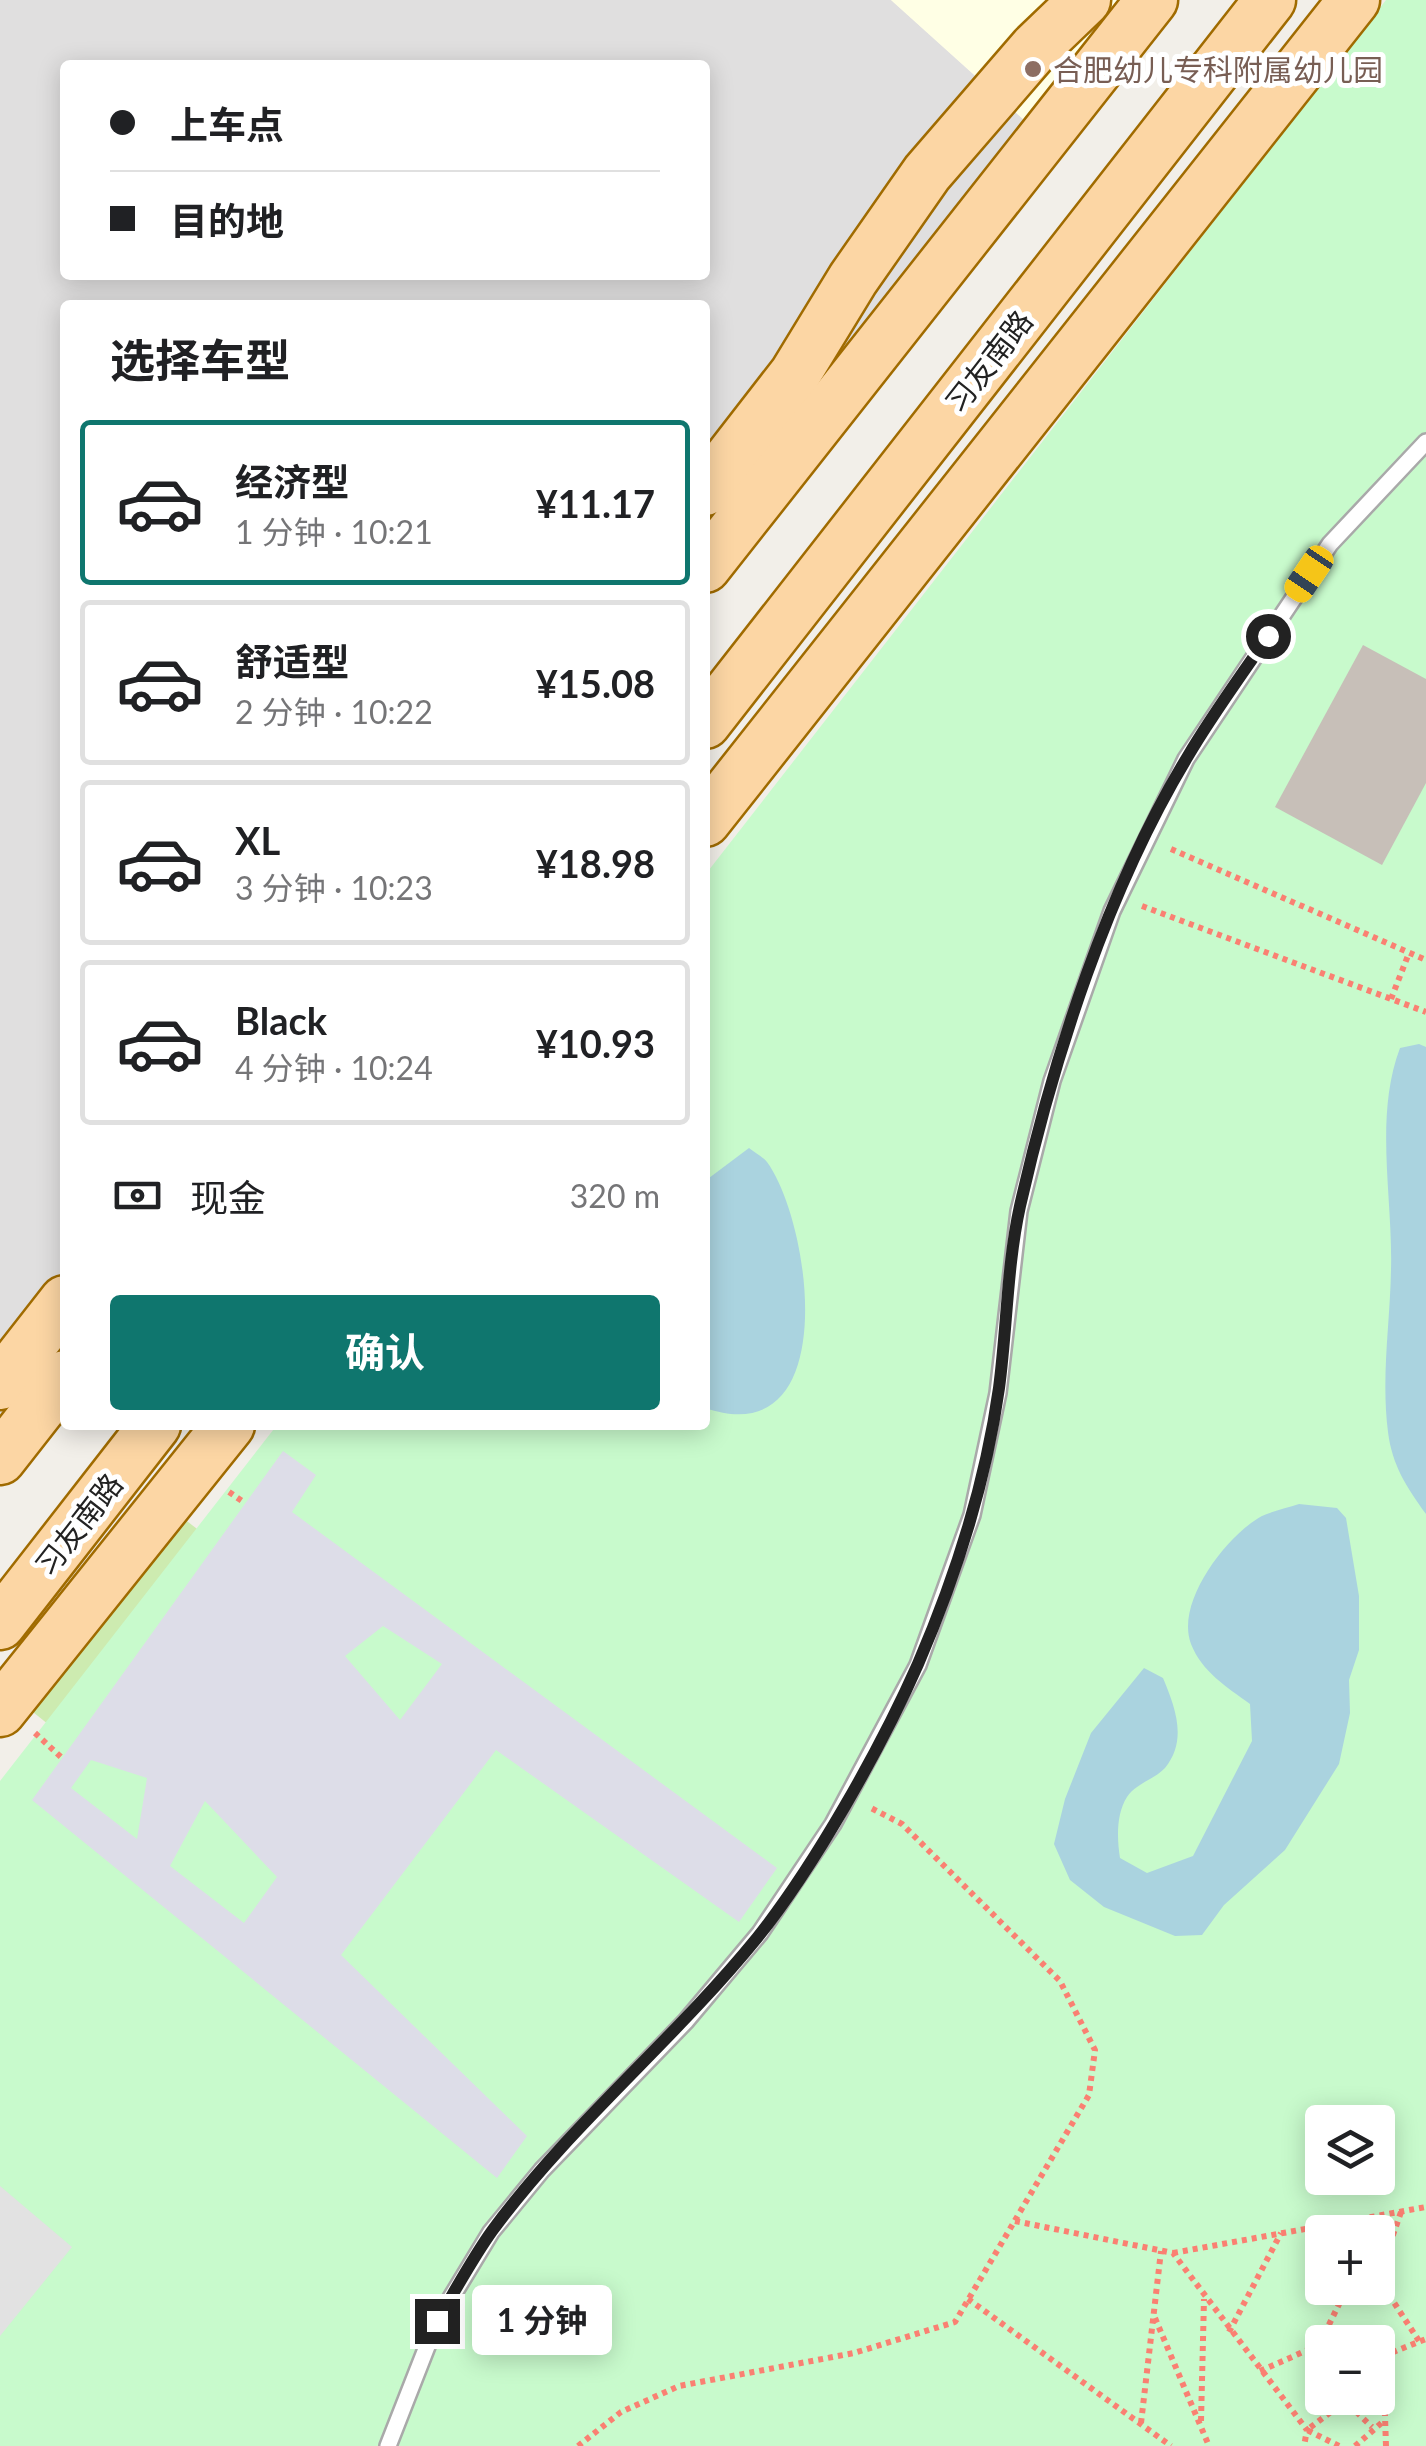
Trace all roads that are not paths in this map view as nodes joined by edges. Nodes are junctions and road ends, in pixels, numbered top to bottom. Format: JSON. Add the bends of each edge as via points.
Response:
{"nodes":[{"id":1,"x":1085,"y":0,"type":"edge"},
{"id":2,"x":1152,"y":0,"type":"edge"},
{"id":3,"x":1270,"y":0,"type":"edge"},
{"id":4,"x":1354,"y":0,"type":"edge"},
{"id":5,"x":1426,"y":442,"type":"edge"},
{"id":6,"x":710,"y":484,"type":"edge"},
{"id":7,"x":710,"y":561,"type":"edge"},
{"id":8,"x":710,"y":716,"type":"edge"},
{"id":9,"x":710,"y":815,"type":"edge"},
{"id":10,"x":60,"y":1307,"type":"edge"},
{"id":11,"x":60,"y":1382,"type":"edge"},
{"id":12,"x":0,"y":1384,"type":"edge"},
{"id":13,"x":152,"y":1430,"type":"edge"},
{"id":14,"x":225,"y":1430,"type":"edge"},
{"id":15,"x":0,"y":1458,"type":"edge"},
{"id":16,"x":0,"y":1624,"type":"edge"},
{"id":17,"x":0,"y":1712,"type":"edge"},
{"id":18,"x":388,"y":2446,"type":"edge"}],
"edges":[{"from":1,"to":6,"type":"main road","via":[[927,173],[795,374]]},
{"from":2,"to":7,"type":"main road"},
{"from":3,"to":8,"type":"main road","name":"习友南路"},
{"from":4,"to":9,"type":"main road"},
{"from":5,"to":18,"type":"lane","via":[[1330,544],[1186,759],[1118,897],[1052,1081],[1019,1212],[998,1393],[972,1515],[918,1665],[848,1796],[760,1934],[491,2232],[437,2321]]},
{"from":10,"to":12,"type":"main road"},
{"from":11,"to":15,"type":"main road"},
{"from":13,"to":16,"type":"main road","name":"习友南路"},
{"from":14,"to":17,"type":"main road"}]}
